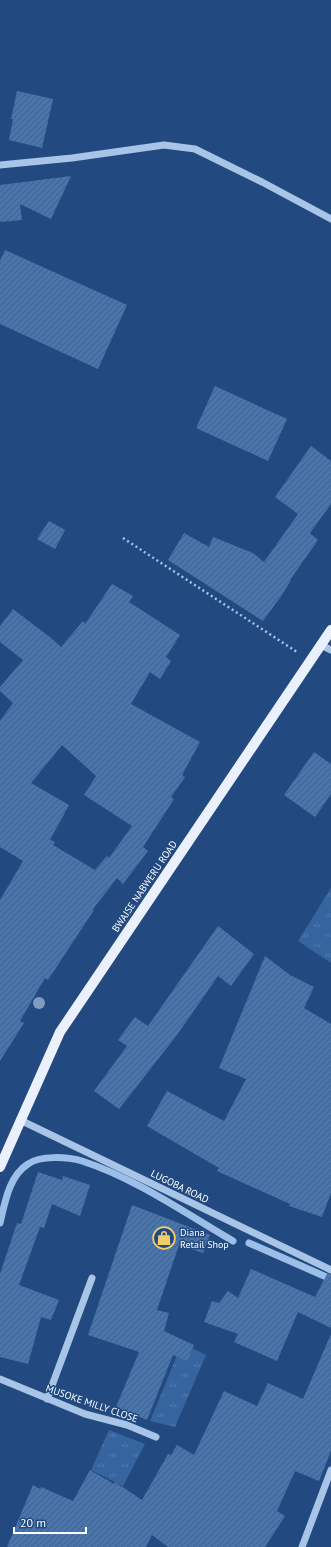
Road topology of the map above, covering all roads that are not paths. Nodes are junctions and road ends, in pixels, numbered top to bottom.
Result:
1 (0, 165) edge
2 (331, 219) edge
3 (331, 630) edge
4 (322, 645) junction
5 (331, 650) edge
6 (20, 1120) junction
7 (0, 1167) edge
8 (331, 1270) edge
9 (92, 1278) dead end
10 (0, 1380) edge
11 (47, 1399) junction
12 (156, 1437) dead end
13 (331, 1470) edge
14 (302, 1547) edge

1 - 2 street
3 - 4 main road, BWAISE NABWERU ROAD
4 - 5 street
4 - 6 main road, BWAISE NABWERU ROAD
6 - 7 main road, BWAISE NABWERU ROAD
6 - 8 street, LUGOBA ROAD
9 - 11 street
10 - 11 street, MUSOKE MILLY CLOSE
11 - 12 street, MUSOKE MILLY CLOSE
13 - 14 street

